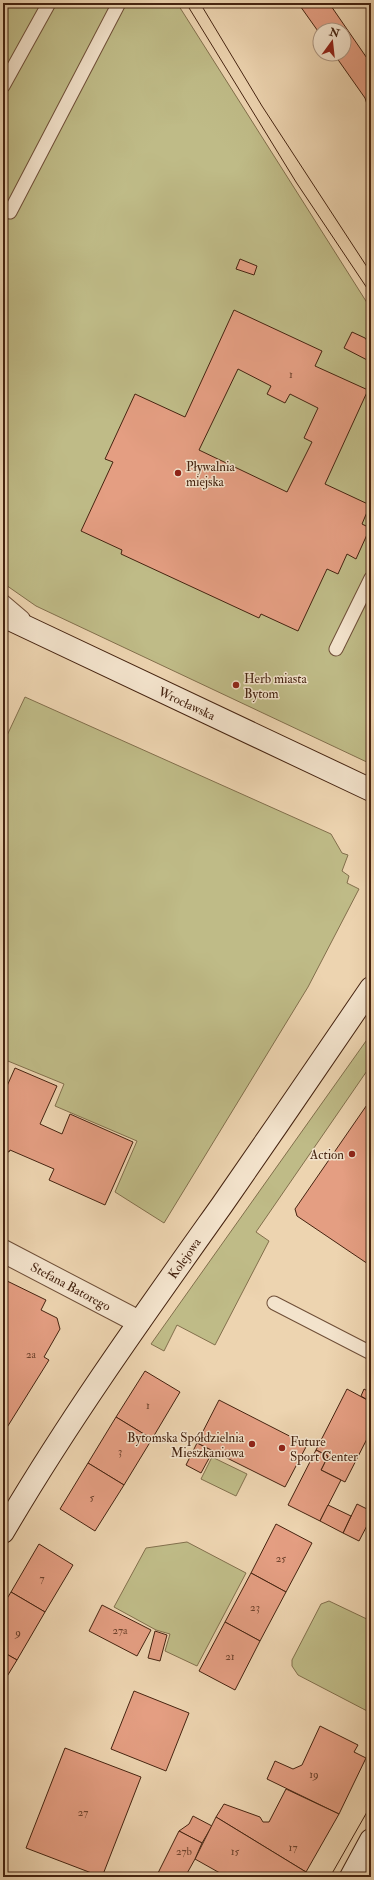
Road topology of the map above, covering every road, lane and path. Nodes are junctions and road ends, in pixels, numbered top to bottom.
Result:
1 (49, 3) edge
2 (118, 3) edge
3 (3, 86) edge
4 (10, 212) dead end
5 (371, 578) edge
6 (3, 601) edge
7 (3, 616) edge
8 (41, 634) junction
9 (336, 649) dead end
10 (308, 761) junction
11 (371, 790) edge
12 (371, 805) edge
13 (371, 988) edge
14 (3, 1250) edge
15 (274, 1303) dead end
16 (140, 1322) junction
17 (371, 1353) edge
18 (3, 1532) edge
19 (371, 1840) edge
20 (351, 1877) edge

1 - 3 lane
2 - 4 lane
5 - 9 lane
6 - 8 lane
7 - 8 main road, Wrocławska
8 - 10 main road, Wrocławska
10 - 11 main road, Wrocławska
10 - 12 main road
13 - 16 main road, Kolejowa
14 - 16 main road, Stefana Batorego
15 - 17 lane
16 - 18 main road, Kolejowa
19 - 20 main road

